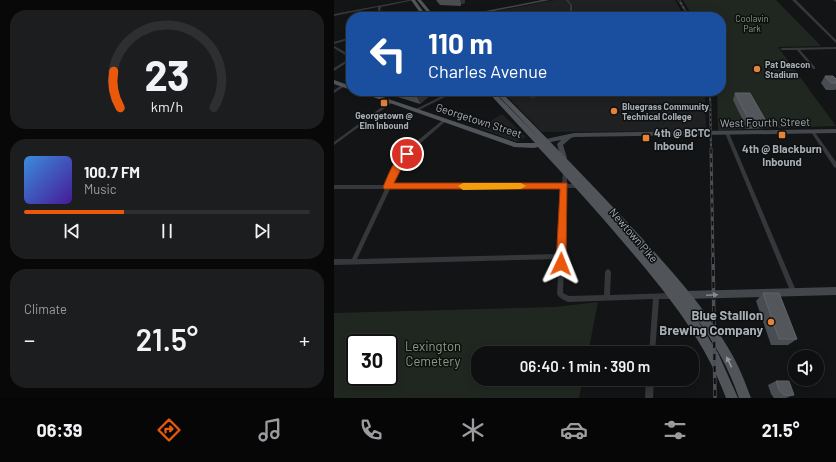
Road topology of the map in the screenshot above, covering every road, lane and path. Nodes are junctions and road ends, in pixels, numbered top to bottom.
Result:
1 (413, 0) edge
2 (419, 0) edge
3 (531, 0) edge
4 (548, 0) edge
5 (567, 0) edge
6 (794, 0) edge
7 (380, 6) junction
8 (349, 12) edge
9 (380, 12) edge
10 (421, 12) edge
11 (429, 12) edge
12 (467, 12) edge
13 (484, 12) edge
14 (570, 12) edge
15 (346, 13) edge
16 (334, 15) edge
17 (346, 39) edge
18 (836, 42) edge
19 (334, 43) edge
20 (334, 47) edge
21 (836, 48) edge
22 (782, 49) dead end
23 (798, 49) junction
24 (346, 54) edge
25 (346, 62) edge
26 (814, 68) dead end
27 (334, 70) edge
28 (334, 82) edge
29 (346, 86) edge
30 (346, 88) edge
31 (334, 92) edge
32 (373, 96) edge
33 (445, 96) edge
34 (495, 96) edge
35 (502, 96) edge
36 (391, 102) junction
37 (416, 110) junction
38 (444, 120) junction
39 (836, 131) edge
40 (813, 132) junction
41 (727, 133) junction
42 (574, 135) junction
43 (542, 140) junction
44 (334, 144) edge
45 (564, 158) junction
46 (836, 166) edge
47 (565, 169) junction
48 (564, 186) junction
49 (580, 186) junction
50 (334, 187) edge
51 (388, 187) junction
52 (562, 256) junction
53 (334, 262) edge
54 (353, 262) junction
55 (608, 272) dead end
56 (794, 292) junction
57 (836, 292) edge
58 (686, 295) junction
59 (673, 296) junction
60 (656, 297) junction
61 (607, 298) junction
62 (652, 346) edge
63 (650, 386) edge
64 (746, 397) edge
65 (649, 398) edge
66 (732, 398) edge

1 - 7 street
1 - 10 main road
2 - 11 main road
3 - 12 main road
4 - 13 main road
5 - 14 street
6 - 18 street
7 - 8 street
7 - 9 street
15 - 16 street
17 - 19 street
20 - 24 street
21 - 23 street
22 - 23 street
23 - 26 street
25 - 27 street
28 - 29 main road
30 - 31 street
32 - 36 main road, Georgetown Street
33 - 37 street
34 - 43 main road, Newtown Pike
35 - 43 main road, Newtown Pike
36 - 37 main road, Georgetown Street
36 - 44 street
37 - 38 main road, Georgetown Street
38 - 43 main road, Georgetown Street
38 - 51 street
39 - 40 main road, West Fourth Street
40 - 41 main road, West Fourth Street
40 - 46 street
41 - 42 main road, West Fourth Street
41 - 56 street
42 - 43 main road, West Fourth Street
42 - 45 main road
43 - 45 main road, Newtown Pike
43 - 47 main road, Newtown Pike
45 - 58 main road, Newtown Pike
47 - 48 street
47 - 49 main road, Newtown Pike
48 - 49 street
48 - 51 street
48 - 52 street
49 - 59 main road, Newtown Pike
50 - 51 street
51 - 54 street
52 - 54 street
52 - 61 street
53 - 54 street
55 - 61 street
56 - 57 main road
58 -> 56 main road
58 - 59 main road
64 -> 58 main road, Newtown Pike
59 - 60 street
59 - 66 main road, Newtown Pike
60 - 61 street
60 - 62 street
63 - 65 street

